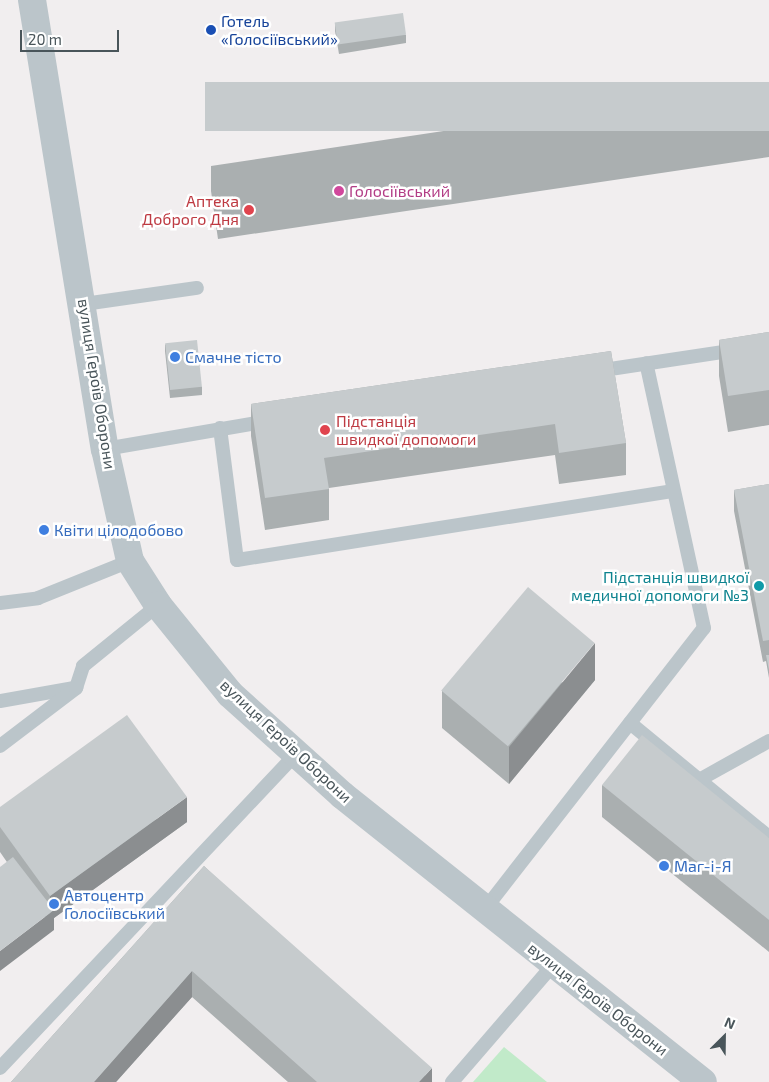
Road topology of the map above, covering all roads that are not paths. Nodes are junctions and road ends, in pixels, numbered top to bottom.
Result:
1 (32, 0) edge
2 (197, 288) dead end
3 (84, 304) junction
4 (769, 345) edge
5 (646, 363) junction
6 (578, 374) edge
7 (288, 418) edge
8 (220, 428) junction
9 (105, 449) junction
10 (674, 491) junction
11 (130, 561) junction
12 (0, 603) edge
13 (158, 605) junction
14 (76, 688) junction
15 (0, 701) edge
16 (630, 724) junction
17 (769, 741) edge
18 (0, 746) edge
19 (296, 754) junction
20 (699, 780) junction
21 (769, 837) edge
22 (485, 909) junction
23 (554, 964) junction
24 (0, 1068) edge
25 (452, 1082) edge
26 (703, 1082) edge

1 - 3 street, вулиця Героїв Оборони
2 - 3 lane
3 - 9 street, вулиця Героїв Оборони
4 - 5 lane
5 - 6 lane
5 - 10 lane
7 - 8 lane
8 - 9 lane
8 - 10 lane
9 - 11 street, вулиця Героїв Оборони
10 - 16 lane
11 - 12 lane
11 - 13 street, вулиця Героїв Оборони
13 - 14 lane
13 - 19 street, вулиця Героїв Оборони
14 - 15 lane
14 - 18 lane
16 - 20 lane
16 - 22 lane
17 - 20 lane
19 - 22 street, вулиця Героїв Оборони
19 - 24 lane
20 - 21 lane
22 - 23 street, вулиця Героїв Оборони
23 - 25 lane
23 - 26 street, вулиця Героїв Оборони

